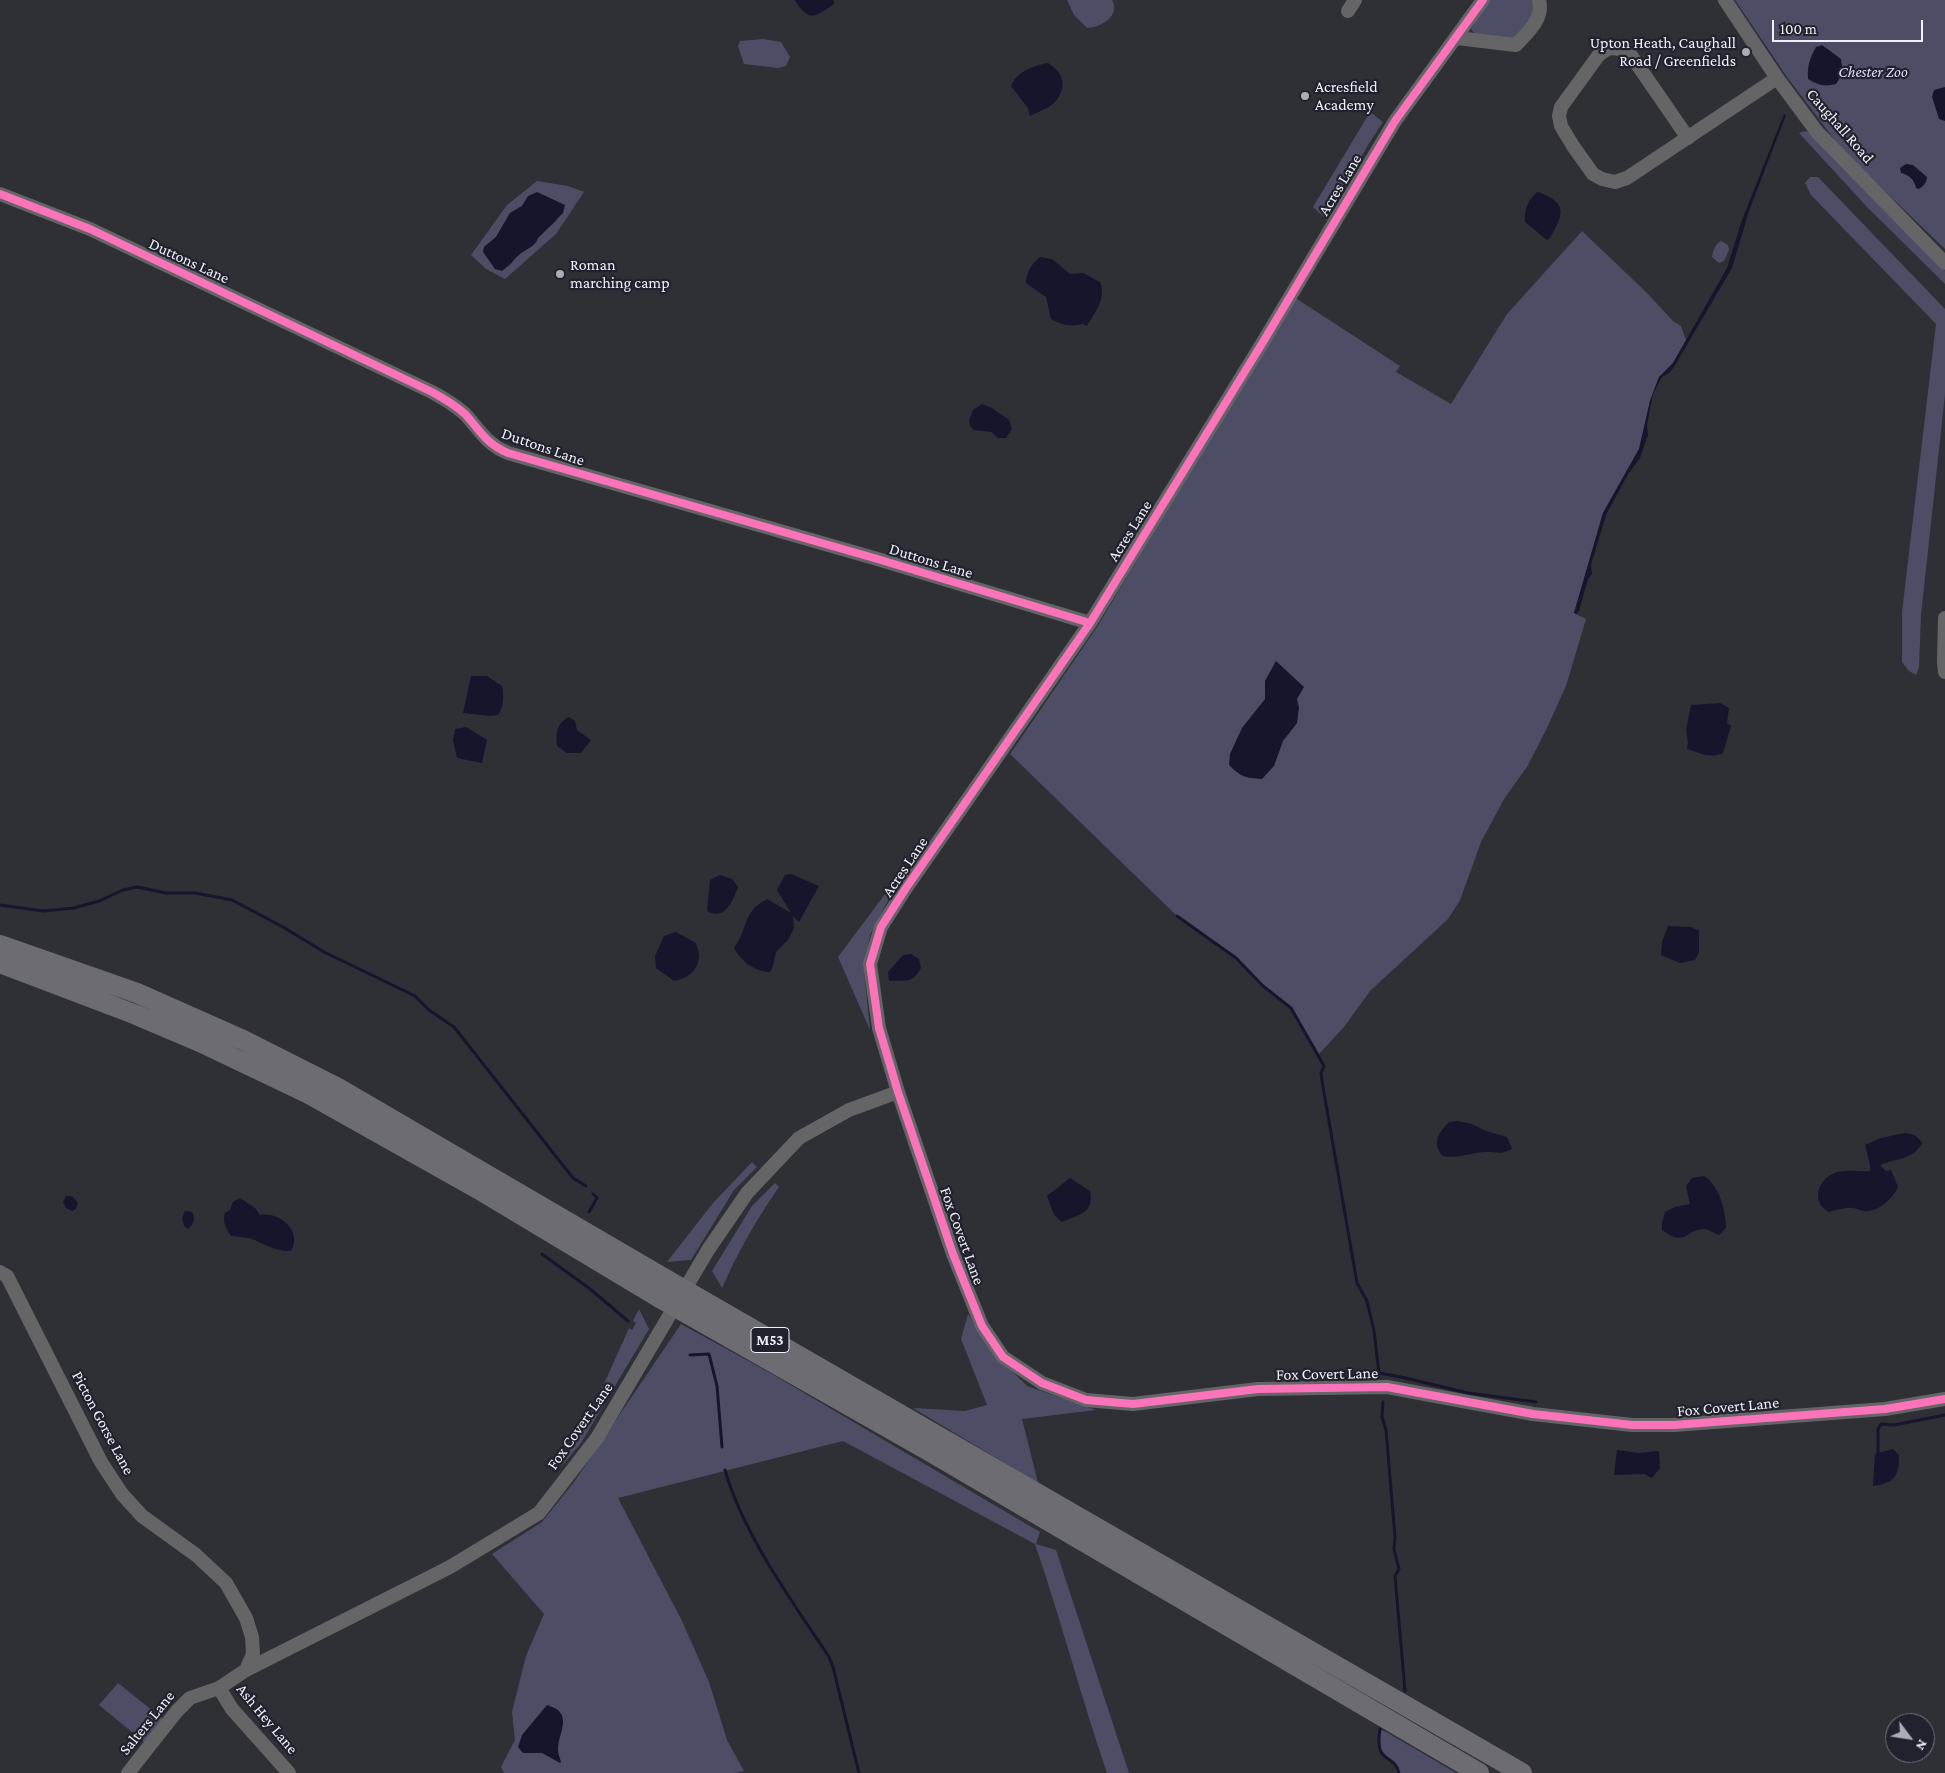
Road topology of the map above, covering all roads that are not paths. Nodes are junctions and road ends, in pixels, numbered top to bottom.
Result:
1 (1483, 0) edge
2 (1539, 0) edge
3 (1724, 0) edge
4 (1457, 38) junction
5 (1777, 78) junction
6 (1688, 138) junction
7 (0, 194) edge
8 (1945, 262) edge
9 (1945, 618) edge
10 (1090, 623) junction
11 (1945, 672) edge
12 (0, 945) edge
13 (0, 963) edge
14 (898, 1092) junction
15 (0, 1272) edge
16 (1945, 1399) edge
17 (246, 1670) junction
18 (219, 1688) junction
19 (128, 1773) edge
20 (289, 1773) edge
21 (1479, 1773) edge
22 (1522, 1773) edge

1 - 4 street, Acres Lane
2 - 4 street
3 - 5 street, Caughall Road
4 - 10 street, Acres Lane
5 - 6 street
5 - 8 street, Caughall Road
6 - 6 street
7 - 10 street, Duttons Lane
9 - 11 street
10 - 14 street, Acres Lane
12 - 22 highway, M53
13 - 21 highway, M53
14 - 16 street, Fox Covert Lane
14 - 17 street, Fox Covert Lane
15 - 17 street, Picton Gorse Lane
17 - 18 street, Salters Lane
18 - 19 street, Salters Lane
18 - 20 street, Ash Hey Lane

